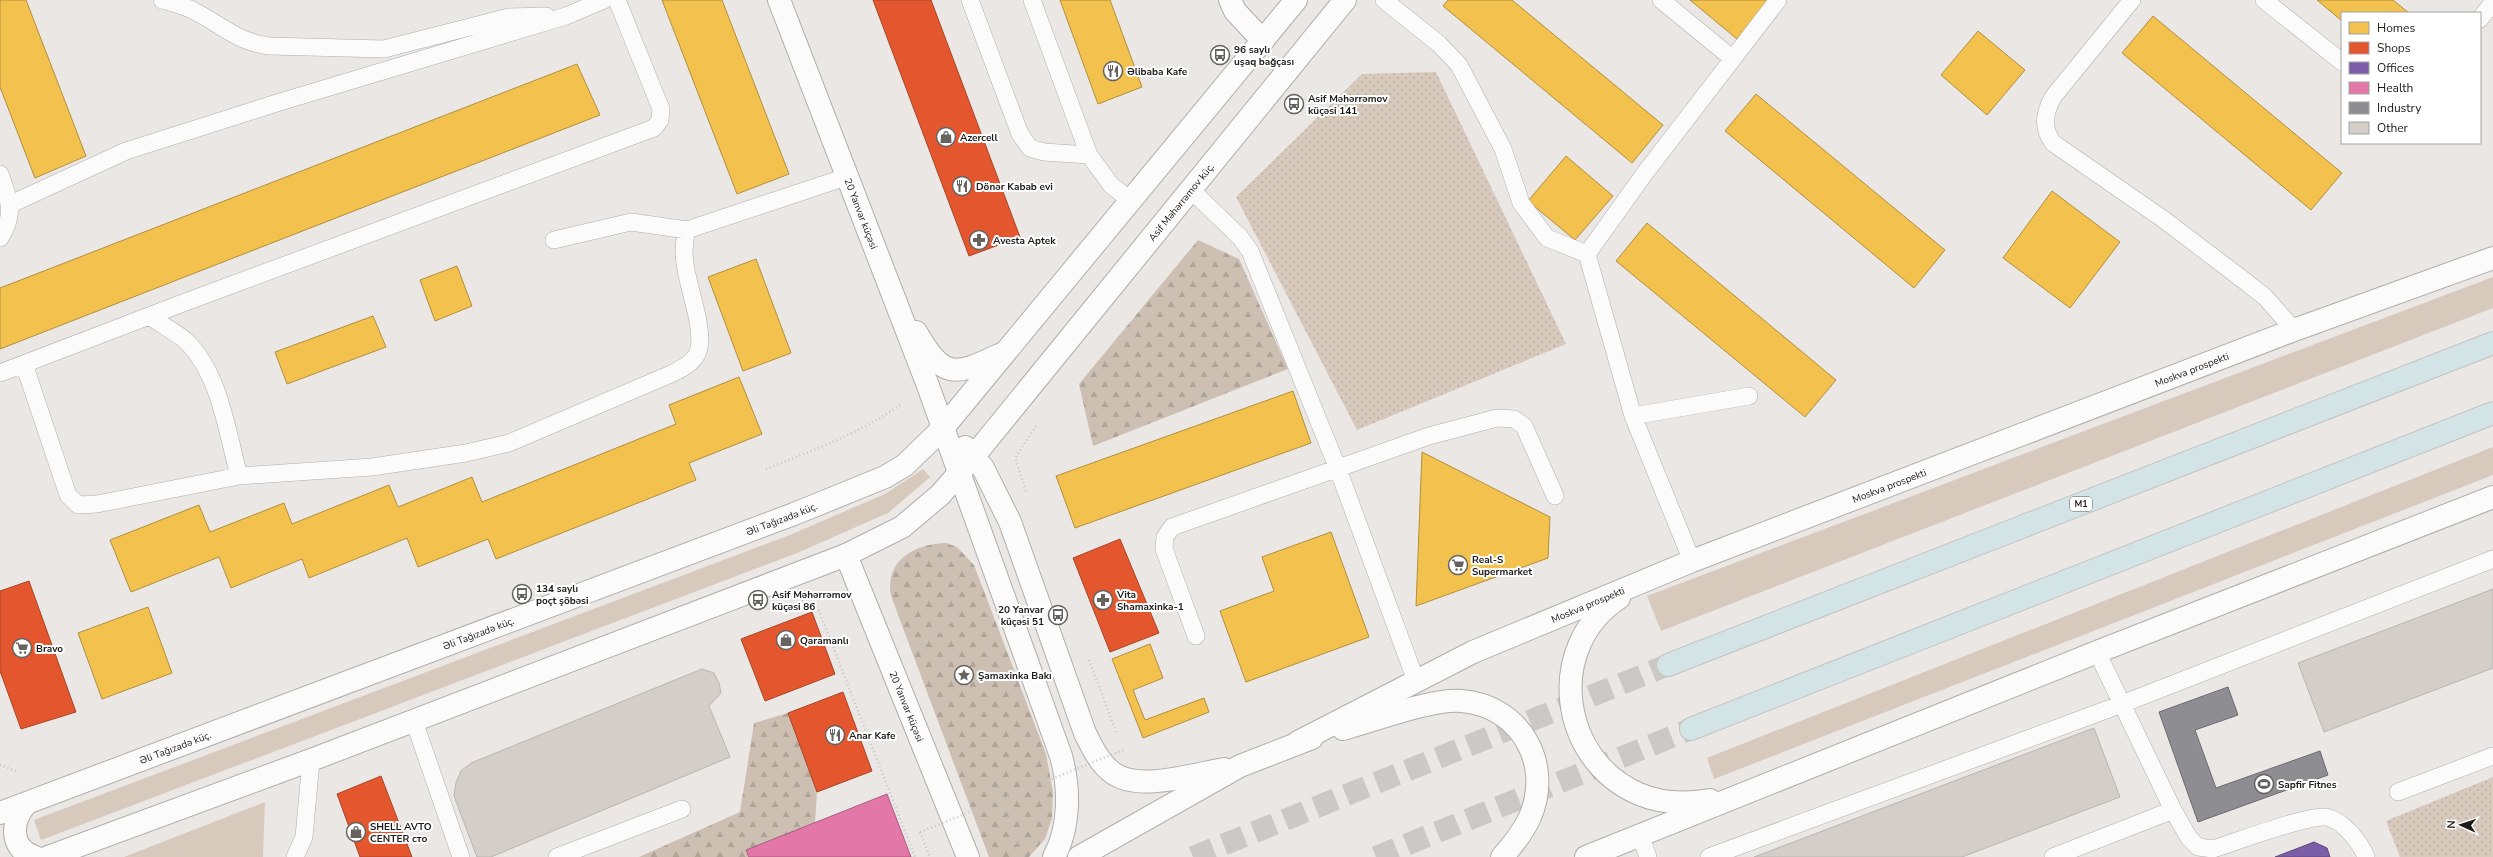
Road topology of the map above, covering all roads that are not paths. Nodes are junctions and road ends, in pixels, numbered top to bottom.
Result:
1 (162, 0) edge
2 (604, 0) edge
3 (617, 0) edge
4 (779, 0) edge
5 (970, 0) edge
6 (1032, 0) edge
7 (1230, 0) edge
8 (1296, 0) edge
9 (1345, 0) edge
10 (1384, 0) edge
11 (1661, 0) edge
12 (1778, 0) edge
13 (2132, 0) edge
14 (2264, 0) edge
15 (2493, 2) edge
16 (566, 16) junction
17 (2481, 18) edge
18 (1263, 41) junction
19 (1733, 59) junction
20 (2341, 61) edge
21 (1089, 155) junction
22 (0, 174) edge
23 (846, 177) junction
24 (1190, 190) junction
25 (1130, 200) junction
26 (11, 204) junction
27 (687, 230) junction
28 (0, 238) edge
29 (554, 240) dead end
30 (1587, 254) junction
31 (2493, 258) edge
32 (883, 271) junction
33 (149, 316) junction
34 (2294, 330) junction
35 (2493, 343) edge
36 (1004, 353) junction
37 (24, 364) junction
38 (0, 373) edge
39 (1749, 396) dead end
40 (2493, 413) edge
41 (1633, 416) junction
42 (943, 428) junction
43 (974, 456) junction
44 (1338, 468) junction
45 (959, 474) junction
46 (239, 476) junction
47 (1555, 496) dead end
48 (2493, 498) edge
49 (846, 555) junction
50 (2493, 559) edge
51 (1692, 561) junction
52 (1647, 580) junction
53 (1196, 636) dead end
54 (2097, 652) junction
55 (1668, 665) tunnel mouth
56 (1416, 681) junction
57 (2122, 704) junction
58 (414, 720) junction
59 (1691, 729) tunnel mouth
60 (1298, 742) junction
61 (2493, 756) edge
62 (311, 760) junction
63 (1240, 766) junction
64 (2398, 792) dead end
65 (1745, 794) junction
66 (26, 804) junction
67 (682, 809) dead end
68 (2173, 810) junction
69 (0, 814) edge
70 (1640, 835) junction
71 (35, 857) edge
72 (48, 857) edge
73 (295, 857) edge
74 (461, 857) edge
75 (557, 857) edge
76 (968, 857) edge
77 (1054, 857) edge
78 (1079, 857) edge
79 (1502, 857) edge
80 (1586, 857) edge
81 (1648, 857) edge
82 (1709, 857) edge
83 (2053, 857) edge
84 (2366, 857) edge

1 - 16 lane
2 - 16 lane
3 - 33 lane
4 - 23 main road, 20 Yanvar küçəsi
5 - 21 lane
6 - 21 lane
7 - 18 main road
8 - 18 main road
9 - 24 main road, Asif Məhərrəmov küç.
10 - 30 lane
11 - 19 lane
12 - 19 lane
13 - 34 lane
14 - 20 lane
15 - 17 lane
16 - 26 lane
18 - 25 main road
19 - 30 lane
21 - 25 lane
22 - 26 lane
23 - 27 lane
23 - 32 main road, 20 Yanvar küçəsi
24 - 43 main road, Asif Məhərrəmov küç.
24 - 44 lane
25 - 36 main road
26 - 28 lane
27 - 29 lane
27 - 46 lane
30 - 41 lane
31 - 34 main road, Moskva prospekti
32 - 36 main road
32 - 42 main road, 20 Yanvar küçəsi
33 - 37 lane
33 - 46 lane
34 - 51 main road, Moskva prospekti
35 - 55 highway, M1
36 - 42 main road, Əli Tağızadə küç.
37 - 38 lane
37 - 46 lane
39 - 41 lane
40 - 59 highway
41 - 51 lane
42 - 43 main road
42 - 45 main road, 20 Yanvar küçəsi
42 - 66 main road, Əli Tağızadə küç.
43 - 45 main road, Asif Məhərrəmov küç.
43 - 63 main road
44 - 47 lane
44 - 53 lane
44 - 56 lane
45 - 49 main road, Asif Məhərrəmov küç.
45 - 77 main road, 20 Yanvar küçəsi
48 - 54 main road
49 - 58 main road
49 - 76 main road, 20 Yanvar küçəsi
50 - 57 lane
51 - 52 main road, Moskva prospekti
52 - 56 main road, Moskva prospekti
52 - 65 main road
54 - 57 lane
54 - 65 main road
56 - 60 main road, Moskva prospekti
57 - 68 lane
57 - 82 lane
58 - 62 main road
58 - 74 lane
60 - 63 main road
60 - 79 main road
61 - 64 lane
62 - 72 main road
62 - 73 lane
63 - 78 main road
65 - 70 main road
66 - 69 main road, Əli Tağızadə küç.
66 - 71 main road
67 - 75 lane
68 - 83 lane
68 - 84 lane
70 - 80 main road
70 - 81 lane

